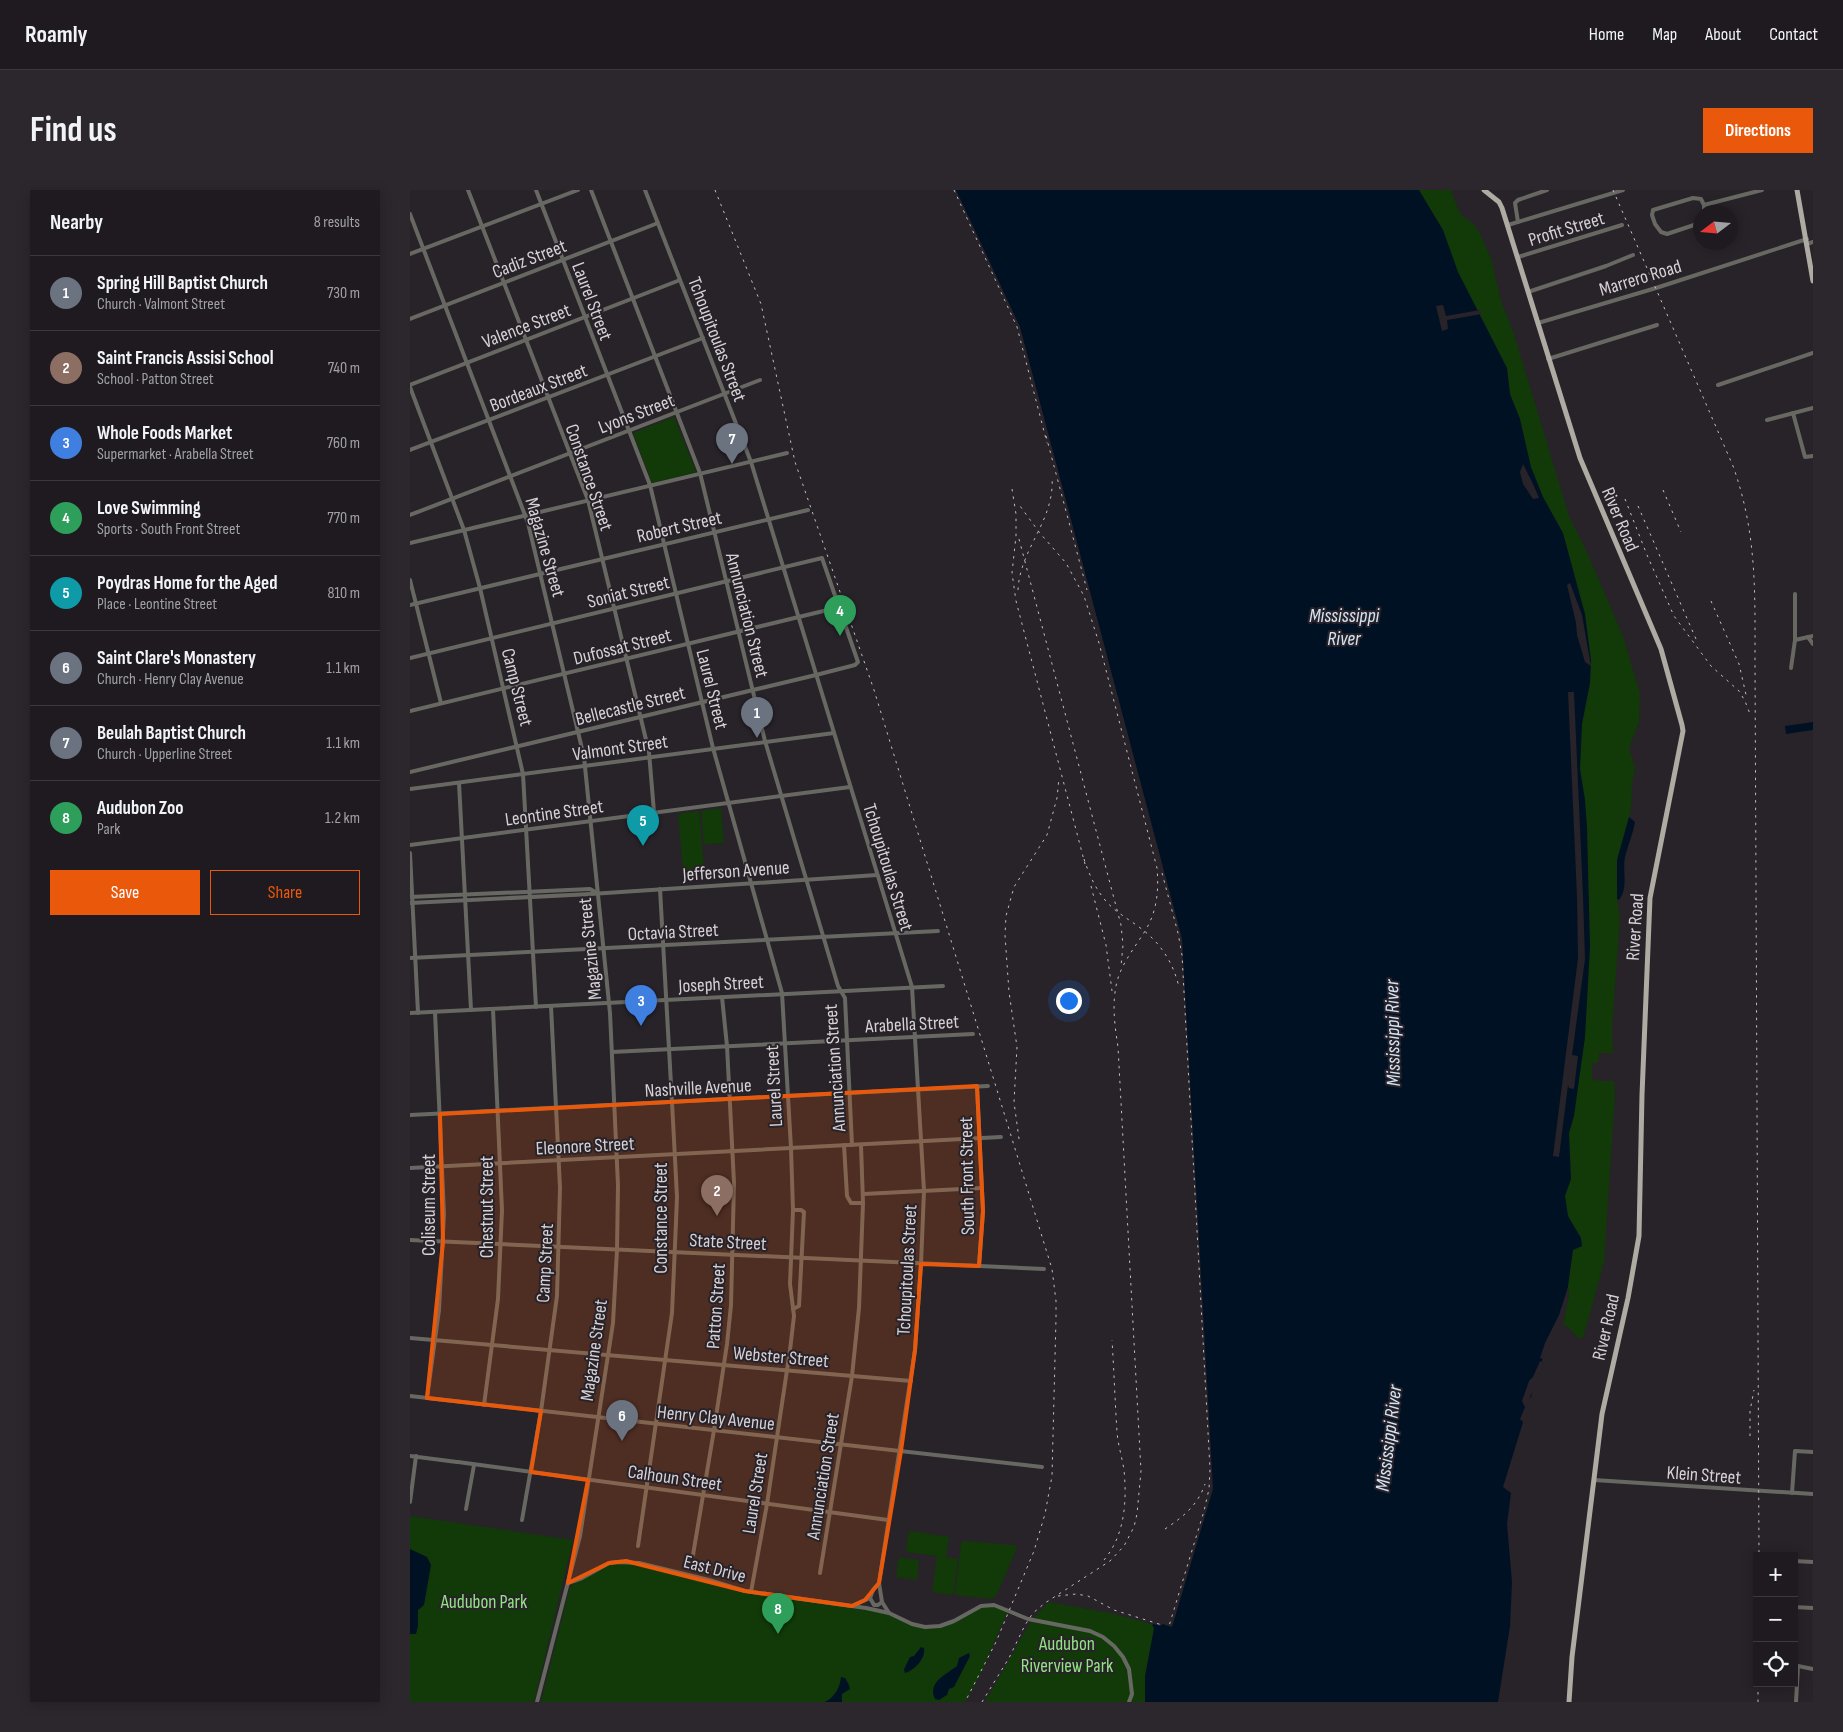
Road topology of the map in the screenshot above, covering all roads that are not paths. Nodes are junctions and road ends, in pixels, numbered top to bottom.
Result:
1 (468, 190) edge
2 (536, 190) edge
3 (578, 190) edge
4 (591, 190) edge
5 (645, 190) edge
6 (1484, 190) edge
7 (1547, 190) edge
8 (1623, 190) edge
9 (1762, 190) edge
10 (1797, 190) edge
11 (541, 204) junction
12 (1704, 205) joint
13 (410, 214) edge
14 (1518, 222) junction
15 (658, 223) junction
16 (1508, 225) junction
17 (1622, 225) dead end
18 (1693, 225) edge
19 (482, 227) junction
20 (610, 241) junction
21 (1809, 242) edge
22 (423, 249) junction
23 (410, 254) edge
24 (1632, 255) dead end
25 (1518, 257) junction
26 (562, 260) junction
27 (680, 280) junction
28 (1813, 281) edge
29 (504, 282) junction
30 (1528, 292) junction
31 (633, 299) junction
32 (445, 305) junction
33 (585, 318) junction
34 (410, 319) edge
35 (1538, 323) junction
36 (1656, 324) dead end
37 (703, 338) junction
38 (526, 340) junction
39 (1813, 354) edge
40 (655, 356) junction
41 (1548, 359) junction
42 (467, 362) junction
43 (607, 375) junction
44 (760, 380) dead end
45 (1718, 385) dead end
46 (410, 386) edge
47 (725, 394) junction
48 (548, 397) junction
49 (1813, 408) edge
50 (676, 412) junction
51 (1792, 413) junction
52 (489, 420) junction
53 (1767, 420) dead end
54 (629, 430) junction
55 (431, 442) junction
56 (410, 450) edge
57 (570, 453) junction
58 (787, 453) dead end
59 (1813, 456) edge
60 (751, 462) junction
61 (700, 473) junction
62 (510, 476) junction
63 (650, 485) junction
64 (453, 499) junction
65 (588, 500) junction
66 (808, 510) dead end
67 (410, 515) edge
68 (525, 516) junction
69 (768, 519) junction
70 (464, 530) junction
71 (714, 532) junction
72 (410, 543) edge
73 (664, 544) junction
74 (602, 559) junction
75 (783, 568) junction
76 (540, 574) junction
77 (410, 580) edge
78 (726, 582) junction
79 (480, 588) junction
80 (676, 593) junction
81 (1795, 594) dead end
82 (416, 604) junction
83 (410, 605) edge
84 (840, 607) junction
85 (614, 608) junction
86 (798, 617) junction
87 (552, 623) junction
88 (738, 631) junction
89 (1810, 637) edge
90 (492, 638) junction
91 (1795, 640) junction
92 (688, 644) junction
93 (1813, 644) edge
94 (428, 653) junction
95 (410, 658) edge
96 (627, 659) junction
97 (1792, 668) dead end
98 (565, 674) junction
99 (816, 675) junction
100 (504, 688) junction
101 (752, 690) junction
102 (702, 702) junction
103 (441, 703) junction
104 (410, 711) edge
105 (640, 716) junction
106 (579, 731) junction
107 (834, 733) junction
108 (765, 741) junction
109 (518, 746) junction
110 (713, 748) junction
111 (649, 757) junction
112 (585, 765) junction
113 (410, 772) edge
114 (523, 774) junction
115 (459, 782) junction
116 (850, 787) junction
117 (410, 789) edge
118 (780, 796) junction
119 (728, 803) junction
120 (654, 812) junction
121 (590, 821) junction
122 (526, 830) junction
123 (461, 838) junction
124 (410, 845) edge
125 (410, 852) edge
126 (877, 875) junction
127 (806, 880) junction
128 (750, 882) junction
129 (660, 889) junction
130 (529, 891) junction
131 (597, 893) junction
132 (464, 895) junction
133 (411, 897) edge
134 (529, 897) junction
135 (464, 901) junction
136 (411, 903) edge
137 (938, 931) dead end
138 (895, 933) junction
139 (824, 937) junction
140 (767, 940) junction
141 (664, 945) junction
142 (602, 948) junction
143 (532, 952) junction
144 (468, 956) junction
145 (410, 958) edge
146 (416, 958) junction
147 (943, 986) dead end
148 (912, 987) junction
149 (840, 991) junction
150 (782, 993) junction
151 (722, 997) junction
152 (667, 1000) junction
153 (608, 1002) junction
154 (536, 1006) junction
155 (551, 1006) junction
156 (493, 1009) junction
157 (471, 1010) junction
158 (435, 1012) junction
159 (410, 1013) edge
160 (418, 1013) junction
161 (973, 1034) dead end
162 (915, 1036) junction
163 (848, 1040) junction
164 (785, 1044) junction
165 (727, 1046) junction
166 (669, 1050) junction
167 (612, 1052) junction
168 (978, 1086) junction
169 (988, 1086) dead end
170 (918, 1090) junction
171 (850, 1093) junction
172 (788, 1096) junction
173 (730, 1099) junction
174 (672, 1102) junction
175 (614, 1104) junction
176 (556, 1108) junction
177 (498, 1111) junction
178 (440, 1114) junction
179 (410, 1115) edge
180 (1001, 1137) dead end
181 (980, 1138) junction
182 (921, 1141) junction
183 (861, 1144) junction
184 (852, 1145) junction
185 (844, 1146) junction
186 (791, 1148) junction
187 (733, 1151) junction
188 (675, 1154) junction
189 (617, 1157) junction
190 (559, 1160) junction
191 (501, 1164) junction
192 (443, 1166) junction
193 (410, 1168) edge
194 (982, 1188) junction
195 (924, 1191) junction
196 (863, 1194) junction
197 (863, 1204) junction
198 (793, 1210) junction
199 (410, 1240) edge
200 (443, 1242) junction
201 (501, 1245) junction
202 (559, 1248) junction
203 (617, 1250) junction
204 (674, 1252) junction
205 (732, 1256) junction
206 (791, 1258) junction
207 (803, 1259) junction
208 (861, 1261) junction
209 (921, 1264) junction
210 (979, 1266) junction
211 (1044, 1270) dead end
212 (793, 1309) junction
213 (410, 1338) edge
214 (435, 1340) junction
215 (493, 1345) junction
216 (550, 1349) junction
217 (608, 1354) junction
218 (666, 1360) junction
219 (724, 1365) junction
220 (787, 1371) junction
221 (852, 1376) junction
222 (911, 1381) junction
223 (410, 1396) edge
224 (427, 1398) junction
225 (484, 1406) junction
226 (541, 1411) junction
227 (598, 1417) junction
228 (655, 1424) junction
229 (714, 1430) junction
230 (777, 1437) junction
231 (840, 1444) junction
232 (900, 1451) junction
233 (1813, 1452) edge
234 (410, 1456) edge
235 (416, 1456) junction
236 (474, 1465) junction
237 (1042, 1467) dead end
238 (531, 1472) junction
239 (588, 1480) junction
240 (1594, 1480) junction
241 (646, 1487) junction
242 (1792, 1493) junction
243 (1813, 1494) edge
244 (703, 1495) junction
245 (410, 1502) edge
246 (767, 1504) junction
247 (466, 1510) dead end
248 (830, 1512) junction
249 (522, 1520) dead end
250 (888, 1520) junction
251 (638, 1546) dead end
252 (693, 1555) dead end
253 (1798, 1561) edge
254 (1813, 1562) edge
255 (820, 1573) dead end
256 (568, 1583) junction
257 (879, 1583) junction
258 (751, 1592) junction
259 (870, 1598) junction
260 (882, 1602) junction
261 (852, 1606) junction
262 (1798, 1607) edge
263 (1813, 1608) edge
264 (889, 1614) junction
265 (1813, 1670) edge
266 (537, 1702) edge
267 (1129, 1702) edge
268 (1569, 1702) edge
269 (1796, 1702) edge

1 - 19 street, Constance Street
2 - 11 street, Laurel Street
3 - 11 street
4 - 20 street, Annunciation Street
5 - 15 street, Tchoupitoulas Street
6 - 16 main road, River Road
7 - 14 street
8 - 14 street
9 - 12 street
10 - 21 main road
11 - 19 street
11 - 26 street, Laurel Street
12 - 18 street
13 - 22 street, Magazine Street
14 - 16 street
15 - 20 street, Cadiz Street
15 - 27 street, Tchoupitoulas Street
16 - 25 main road, River Road
17 - 25 street, Profit Street
19 - 22 street
19 - 29 street, Constance Street
20 - 26 street, Cadiz Street
20 - 31 street, Annunciation Street
21 - 28 main road
21 - 35 street, Marrero Road
22 - 23 street
22 - 32 street, Magazine Street
24 - 30 street
25 - 30 main road, River Road
26 - 29 street, Cadiz Street
26 - 33 street, Laurel Street
27 - 31 street, Valence Street
27 - 37 street, Tchoupitoulas Street
29 - 32 street, Cadiz Street
29 - 38 street, Constance Street
30 - 35 main road, River Road
31 - 33 street, Valence Street
31 - 40 street, Annunciation Street
32 - 34 street, Cadiz Street
32 - 42 street, Magazine Street
33 - 38 street, Valence Street
33 - 43 street, Laurel Street
35 - 41 main road, River Road
36 - 41 street
37 - 40 street, Bordeaux Street
37 - 47 street, Tchoupitoulas Street
38 - 42 street, Valence Street
38 - 48 street, Constance Street
39 - 45 street
40 - 43 street, Bordeaux Street
40 - 50 street, Annunciation Street
41 - 240 main road, River Road
42 - 46 street, Valence Street
42 - 52 street, Magazine Street
43 - 48 street, Bordeaux Street
43 - 54 street, Laurel Street
44 - 47 street, Lyons Street
46 - 55 street, Camp Street
47 - 50 street, Lyons Street
47 - 60 street, Tchoupitoulas Street
48 - 52 street, Bordeaux Street
48 - 57 street, Constance Street
49 - 51 street
50 - 54 street, Lyons Street
50 - 61 street, Annunciation Street
51 - 53 street
51 - 59 street
52 - 55 street, Bordeaux Street
52 - 62 street, Magazine Street
54 - 57 street, Lyons Street
54 - 63 street, Laurel Street
55 - 56 street, Bordeaux Street
55 - 64 street, Camp Street
57 - 62 street, Lyons Street
57 - 65 street, Constance Street
58 - 60 street
60 - 61 street
60 - 69 street, Tchoupitoulas Street
61 - 63 street
61 - 71 street, Annunciation Street
62 - 64 street, Lyons Street
62 - 68 street, Magazine Street
63 - 65 street
63 - 73 street, Laurel Street
64 - 67 street, Lyons Street
64 - 70 street, Camp Street
65 - 68 street
65 - 74 street, Constance Street
66 - 69 street, Robert Street
68 - 70 street
68 - 76 street, Magazine Street
69 - 71 street, Robert Street
69 - 75 street, Tchoupitoulas Street
70 - 72 street
70 - 79 street, Camp Street
71 - 73 street, Robert Street
71 - 78 street, Annunciation Street
73 - 74 street, Robert Street
73 - 80 street, Laurel Street
74 - 76 street, Robert Street
74 - 85 street, Constance Street
75 - 78 street, Soniat Street
75 - 84 street, Soniat Street
75 - 86 street, Tchoupitoulas Street
76 - 79 street, Robert Street
76 - 87 street, Magazine Street
77 - 82 street
78 - 80 street, Soniat Street
78 - 88 street, Annunciation Street
79 - 82 street, Robert Street
79 - 90 street, Camp Street
80 - 85 street, Soniat Street
80 - 92 street, Laurel Street
81 - 91 street
82 - 83 street, Robert Street
82 - 94 street
84 - 86 street, Dufossat Street
84 - 99 street, Bellecastle Street
85 - 87 street, Soniat Street
85 - 96 street, Constance Street
86 - 88 street, Dufossat Street
86 - 99 street, Tchoupitoulas Street
87 - 90 street, Soniat Street
87 - 98 street, Magazine Street
88 - 92 street, Dufossat Street
88 - 101 street, Annunciation Street
89 - 91 street
89 - 93 street
90 - 94 street, Soniat Street
90 - 100 street, Camp Street
91 - 97 street
92 - 96 street, Dufossat Street
92 - 102 street, Laurel Street
94 - 95 street, Soniat Street
94 - 103 street
96 - 98 street, Dufossat Street
96 - 105 street, Constance Street
98 - 100 street, Dufossat Street
98 - 106 street, Magazine Street
99 - 101 street, Bellecastle Street
99 - 107 street, Tchoupitoulas Street
100 - 103 street, Dufossat Street
100 - 109 street, Camp Street
101 - 102 street, Bellecastle Street
101 - 108 street, Annunciation Street
102 - 105 street, Bellecastle Street
102 - 110 street, Laurel Street
103 - 104 street, Dufossat Street
105 - 106 street, Bellecastle Street
105 - 111 street, Constance Street
106 - 109 street, Bellecastle Street
106 - 112 street, Magazine Street
107 - 108 street, Valmont Street
107 - 116 street, Tchoupitoulas Street
108 - 110 street, Valmont Street
108 - 118 street, Annunciation Street
109 - 113 street, Bellecastle Street
109 - 114 street, Camp Street
110 - 111 street, Valmont Street
110 - 119 street, Laurel Street
111 - 112 street, Valmont Street
111 - 120 street, Constance Street
112 - 114 street, Valmont Street
112 - 121 street, Magazine Street
114 - 115 street, Valmont Street
114 - 122 street, Camp Street
115 - 117 street, Valmont Street
115 - 123 street
116 - 118 street, Leontine Street
116 - 126 street, Tchoupitoulas Street
118 - 119 street, Leontine Street
118 - 127 street, Annunciation Street
119 - 120 street, Leontine Street
119 - 128 street, Laurel Street
120 - 121 street, Leontine Street
121 - 122 street, Leontine Street
121 - 131 street, Magazine Street
122 - 123 street, Leontine Street
122 - 130 street, Camp Street
123 - 124 street, Leontine Street
123 - 132 street
125 - 133 street
126 - 127 street, Jefferson Avenue
126 - 138 street, Tchoupitoulas Street
127 - 128 street, Jefferson Avenue
127 - 139 street, Annunciation Street
128 - 129 street, Jefferson Avenue
128 - 140 street, Laurel Street
129 - 131 street, Jefferson Avenue
129 - 141 street, Constance Street
130 - 131 street, Jefferson Avenue
130 - 132 street, Jefferson Avenue
130 - 134 street, Camp Street
131 - 134 street, Jefferson Avenue
131 - 142 street, Magazine Street
132 - 133 street, Jefferson Avenue
132 - 135 street
133 - 136 street
134 - 135 street, Jefferson Avenue
134 - 143 street, Camp Street
135 - 136 street, Jefferson Avenue
135 - 144 street
136 - 146 street
137 - 138 street, Octavia Street
138 - 139 street, Octavia Street
138 - 148 street, Tchoupitoulas Street
139 - 140 street, Octavia Street
139 - 149 street, Annunciation Street
140 - 141 street, Octavia Street
140 - 150 street, Laurel Street
141 - 142 street, Octavia Street
141 - 152 street, Constance Street
142 - 143 street, Octavia Street
142 - 153 street, Magazine Street
143 - 144 street, Octavia Street
143 - 154 street, Camp Street
144 - 146 street, Octavia Street
144 - 157 street
145 - 146 street, Octavia Street
146 - 160 street
147 - 148 street, Joseph Street
148 - 149 street, Joseph Street
148 - 162 street, Tchoupitoulas Street
149 - 150 street, Joseph Street
149 - 163 street, Annunciation Street
150 - 151 street, Joseph Street
150 - 164 street, Laurel Street
151 - 152 street, Joseph Street
151 - 165 street, Patton Street
152 - 153 street, Joseph Street
152 - 166 street, Constance Street
153 - 155 street, Joseph Street
153 - 167 street, Magazine Street
154 - 155 street, Joseph Street
154 - 156 street, Joseph Street
155 - 176 street, Camp Street
156 - 157 street, Joseph Street
156 - 177 street, Chestnut Street
157 - 158 street, Joseph Street
158 - 160 street, Joseph Street
158 - 178 street, Coliseum Street
159 - 160 street, Joseph Street
161 - 162 street, Arabella Street
162 - 163 street, Arabella Street
162 - 170 street, Tchoupitoulas Street
163 - 164 street, Arabella Street
163 - 171 street, Annunciation Street
164 - 165 street, Arabella Street
164 - 172 street, Laurel Street
165 - 166 street, Arabella Street
165 - 173 street, Patton Street
166 - 167 street, Arabella Street
166 - 174 street, Constance Street
167 - 175 street, Magazine Street
168 - 169 street, Nashville Avenue
168 - 170 street, Nashville Avenue
168 - 181 street, South Front Street
170 - 171 street, Nashville Avenue
170 - 182 street, Tchoupitoulas Street
171 - 172 street, Nashville Avenue
171 - 184 street, Annunciation Street
172 - 173 street, Nashville Avenue
172 - 186 street, Laurel Street
173 - 174 street, Nashville Avenue
173 - 187 street, Patton Street
174 - 175 street, Nashville Avenue
174 - 188 street, Constance Street
175 - 176 street, Nashville Avenue
175 - 189 street, Magazine Street
176 - 177 street, Nashville Avenue
176 - 190 street, Camp Street
177 - 178 street, Nashville Avenue
177 - 191 street, Chestnut Street
178 - 179 street, Nashville Avenue
178 - 192 street, Coliseum Street
180 - 181 street, Eleonore Street
181 - 182 street, Eleonore Street
181 - 194 street, South Front Street
182 - 183 street, Eleonore Street
182 - 195 street, Tchoupitoulas Street
183 - 184 street, Eleonore Street
183 - 196 street, Annunciation Street
184 - 185 street, Eleonore Street
185 - 186 street, Eleonore Street
185 - 197 street, Annunciation Street
186 - 187 street, Eleonore Street
186 - 198 street, Laurel Street
187 - 188 street, Eleonore Street
187 - 205 street, Patton Street
188 - 189 street, Eleonore Street
188 - 204 street, Constance Street
189 - 190 street, Eleonore Street
189 - 203 street, Magazine Street
190 - 191 street, Eleonore Street
190 - 202 street, Camp Street
191 - 192 street, Eleonore Street
191 - 201 street, Chestnut Street
192 - 193 street, Eleonore Street
192 - 200 street, Coliseum Street
194 - 195 street
194 - 210 street, South Front Street
195 - 196 street
195 - 209 street, Tchoupitoulas Street
196 - 197 street, Annunciation Street
197 - 208 street, Annunciation Street
198 - 206 street, Laurel Street
198 - 207 street, Laurel Street
199 - 200 street, State Street
200 - 201 street, State Street
200 - 214 street, Coliseum Street
201 - 202 street, State Street
201 - 215 street, Chestnut Street
202 - 203 street, State Street
202 - 216 street, Camp Street
203 - 204 street, State Street
203 - 217 street, Magazine Street
204 - 205 street, State Street
204 - 218 street, Constance Street
205 - 206 street, State Street
205 - 219 street, Patton Street
206 - 207 street, State Street
206 - 212 street, Laurel Street
207 - 208 street, State Street
207 - 212 street, Laurel Street
208 - 209 street, State Street
208 - 221 street, Annunciation Street
209 - 210 street, State Street
209 - 222 street, Tchoupitoulas Street
210 - 211 street, State Street
212 - 220 street, Laurel Street
213 - 214 street, Webster Street
214 - 215 street, Webster Street
214 - 224 street, Coliseum Street
215 - 216 street, Webster Street
215 - 225 street, Chestnut Street
216 - 217 street, Webster Street
216 - 226 street, Camp Street
217 - 218 street, Webster Street
217 - 227 street, Magazine Street
218 - 219 street, Webster Street
218 - 228 street, Constance Street
219 - 220 street, Webster Street
219 - 229 street, Patton Street
220 - 221 street, Webster Street
220 - 230 street, Laurel Street
221 - 222 street, Webster Street
221 - 231 street, Annunciation Street
222 - 232 street, Tchoupitoulas Street
223 - 224 street, Henry Clay Avenue
224 - 225 street, Henry Clay Avenue
225 - 226 street, Henry Clay Avenue
226 - 227 street, Henry Clay Avenue
226 - 238 street, Camp Street
227 - 228 street, Henry Clay Avenue
227 - 239 street, Magazine Street
228 - 229 street, Henry Clay Avenue
228 - 241 street, Constance Street
229 - 230 street, Henry Clay Avenue
229 - 244 street, Patton Street
230 - 231 street, Henry Clay Avenue
230 - 246 street, Laurel Street
231 - 232 street, Henry Clay Avenue
231 - 248 street, Annunciation Street
232 - 237 street, Henry Clay Avenue
232 - 250 street, Tchoupitoulas Street
233 - 242 street
234 - 235 street, Calhoun Street
235 - 236 street, Calhoun Street
235 - 245 street
236 - 238 street, Calhoun Street
236 - 247 street
238 - 239 street, Calhoun Street
238 - 249 street, Camp Street
239 - 241 street, Calhoun Street
239 - 256 street, Magazine Street
240 - 242 street, Klein Street
240 - 268 main road, River Road
241 - 244 street, Calhoun Street
241 - 251 street, Constance Street
242 - 243 street, Klein Street
244 - 246 street, Calhoun Street
244 - 252 street, Patton Street
246 - 248 street, Calhoun Street
246 - 258 street, Laurel Street
248 - 250 street, Calhoun Street
248 - 255 street, Annunciation Street
250 - 257 street, Tchoupitoulas Street
253 - 254 street
256 - 258 street, East Drive
256 - 266 street, Magazine Street
257 - 259 street, Tchoupitoulas Street
257 - 260 street, Tchoupitoulas Street
258 - 261 street, East Drive
259 - 260 street
259 - 261 street
260 - 264 street, Tchoupitoulas Street
261 - 264 street, East Drive
262 - 263 street
264 - 267 street, East Drive
265 - 269 street

